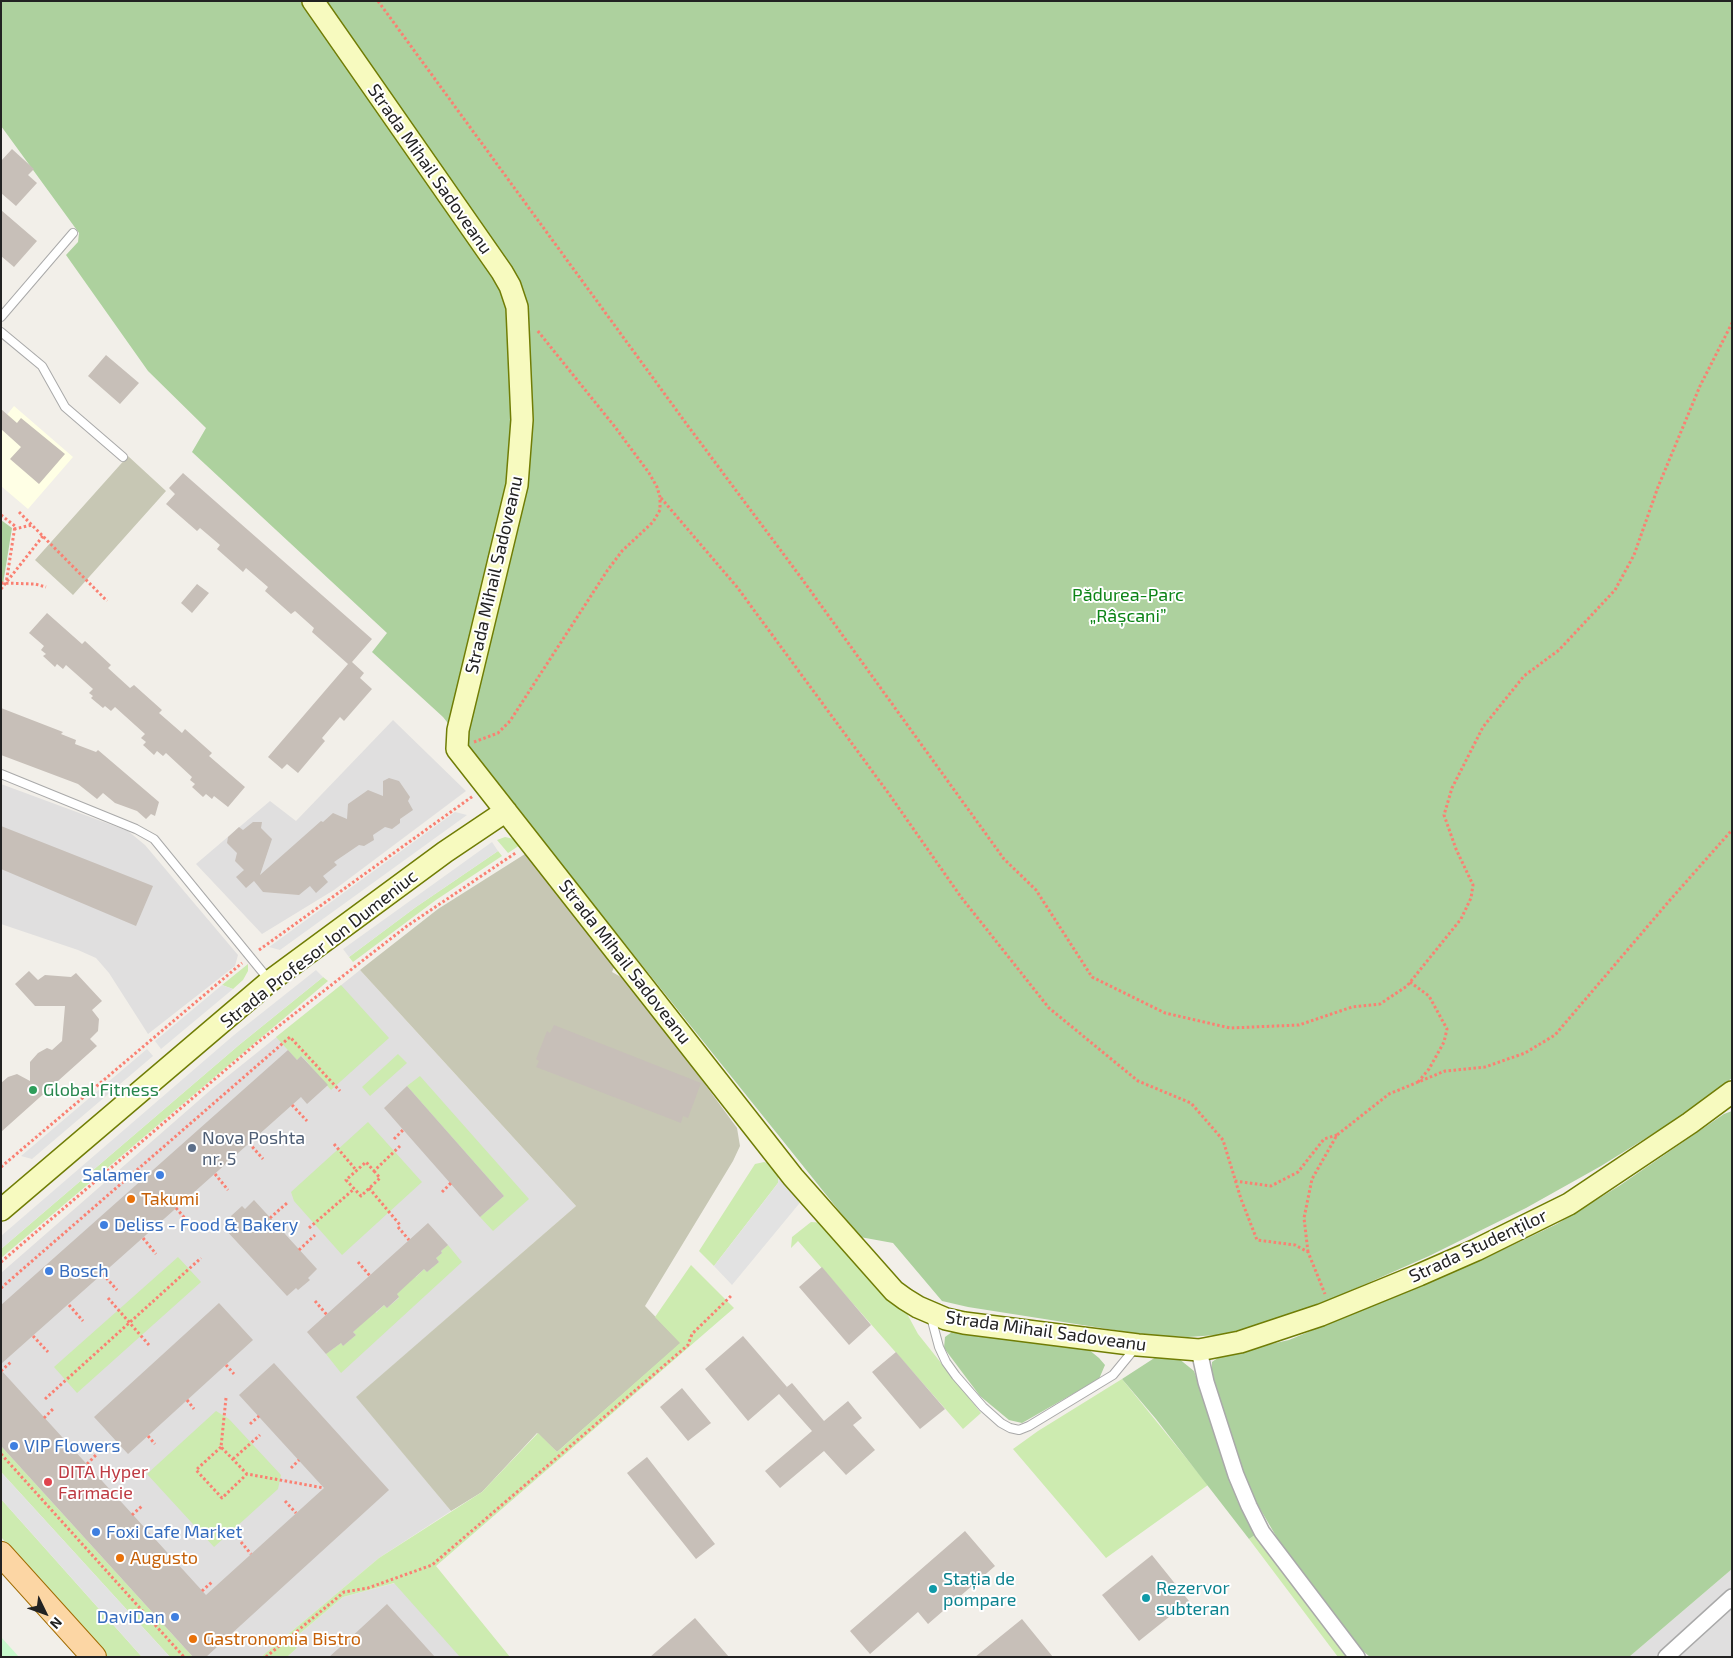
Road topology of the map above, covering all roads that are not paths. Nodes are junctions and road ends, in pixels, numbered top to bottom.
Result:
1 (313, 1) edge
2 (73, 233) dead end
3 (1, 317) edge
4 (1, 332) edge
5 (123, 457) dead end
6 (1, 774) edge
7 (506, 811) junction
8 (270, 981) junction
9 (1732, 1092) edge
10 (1, 1210) edge
11 (930, 1312) junction
12 (1138, 1346) junction
13 (1199, 1350) junction
14 (1, 1554) edge
15 (1732, 1597) edge
16 (94, 1657) edge
17 (1357, 1657) edge
18 (1666, 1657) edge

1 - 7 main road, Strada Mihail Sadoveanu
2 - 3 lane
4 - 5 lane
6 - 8 lane
7 - 8 main road, Strada Profesor Ion Dumeniuc
7 - 11 main road, Strada Mihail Sadoveanu
8 - 10 main road, Strada Profesor Ion Dumeniuc
9 - 13 main road, Strada Studenților
11 - 12 main road, Strada Mihail Sadoveanu
11 - 12 lane
12 - 13 main road, Strada Mihail Sadoveanu
13 - 17 street
14 - 16 main road
15 - 18 street

